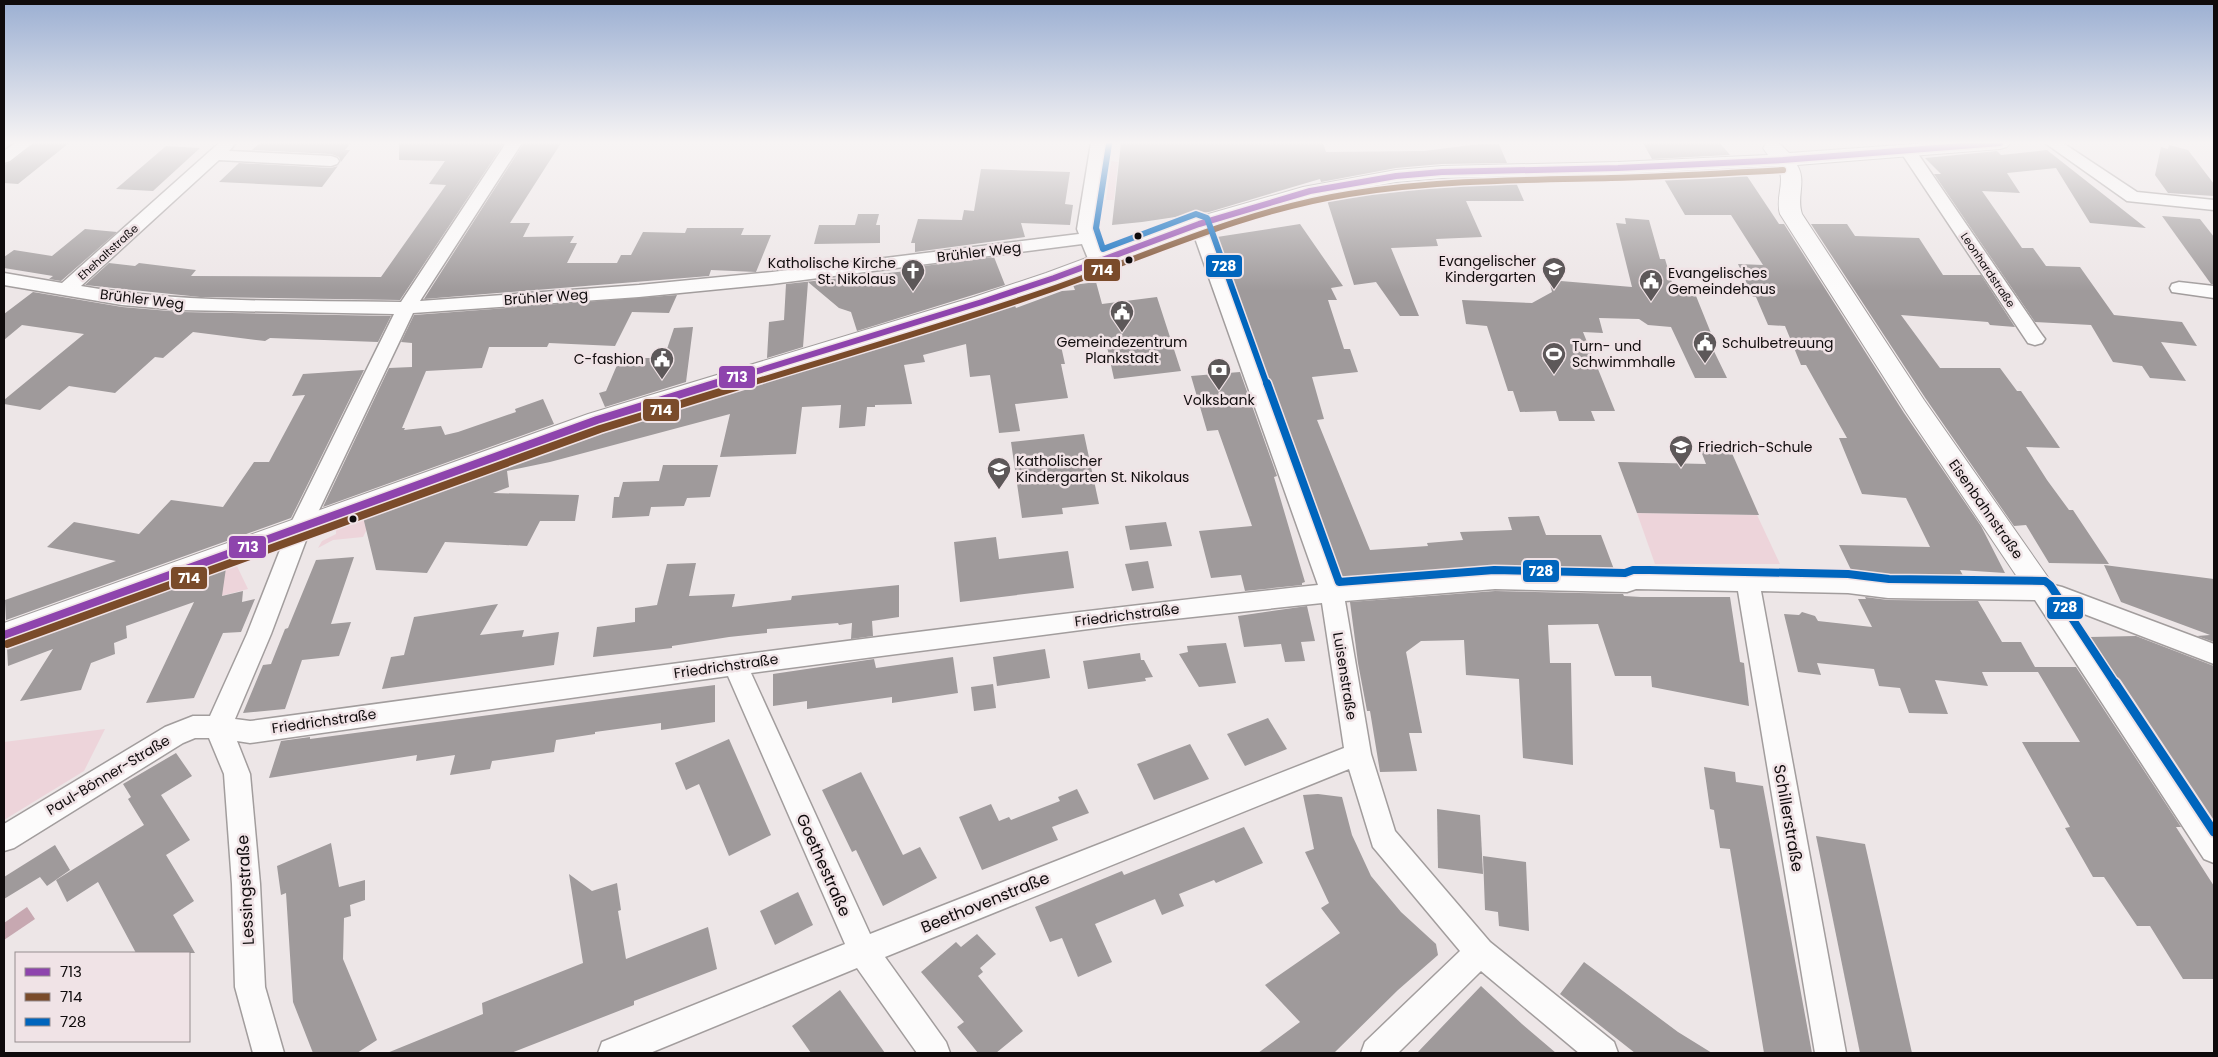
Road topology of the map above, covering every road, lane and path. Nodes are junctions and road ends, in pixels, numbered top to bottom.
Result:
1 (174, 192) edge
2 (482, 192) edge
3 (1091, 192) edge
4 (1306, 192) edge
5 (1790, 192) edge
6 (1936, 192) edge
7 (2126, 192) edge
8 (2211, 209) edge
9 (1199, 224) junction
10 (1092, 250) junction
11 (12, 280) edge
12 (2179, 288) dead end
13 (67, 289) junction
14 (2214, 292) edge
15 (4, 294) edge
16 (406, 308) junction
17 (2035, 339) dead end
18 (300, 527) junction
19 (1748, 582) junction
20 (2042, 590) junction
21 (1332, 593) junction
22 (4, 635) edge
23 (2214, 654) edge
24 (735, 665) junction
25 (218, 727) junction
26 (1358, 754) junction
27 (4, 838) edge
28 (2214, 850) edge
29 (863, 951) junction
30 (1480, 952) junction
31 (268, 1053) edge
32 (613, 1053) edge
33 (935, 1053) edge
34 (1376, 1053) edge
35 (1603, 1053) edge
36 (1830, 1053) edge

1 - 13 street, Ehehaltstraße
2 - 16 street
3 - 10 street
4 - 9 street
5 - 20 street, Eisenbahnstraße
6 - 17 street, Leonhardstraße
7 - 8 street
9 - 10 street
9 - 21 street, Luisenstraße
10 - 16 street, Brühler Weg
10 - 18 street
11 - 13 street, Brühler Weg
11 - 15 street
12 - 14 street
13 - 16 street, Brühler Weg
16 - 18 street
18 - 22 street
18 - 25 street
19 - 20 street, Friedrichstraße
19 - 21 street, Friedrichstraße
19 - 36 street, Schillerstraße
20 - 23 street, Friedrichstraße
20 - 28 street, Eisenbahnstraße
21 - 24 street, Friedrichstraße
21 - 26 street, Luisenstraße
24 - 25 street, Friedrichstraße
24 - 29 street, Goethestraße
25 - 27 street, Paul-Bönner-Straße
25 - 31 street, Lessingstraße
26 - 29 street, Beethovenstraße
26 - 30 street, Luisenstraße
29 - 32 street, Beethovenstraße
29 - 33 street, Goethestraße
30 - 34 street
30 - 35 street, Luisenstraße

